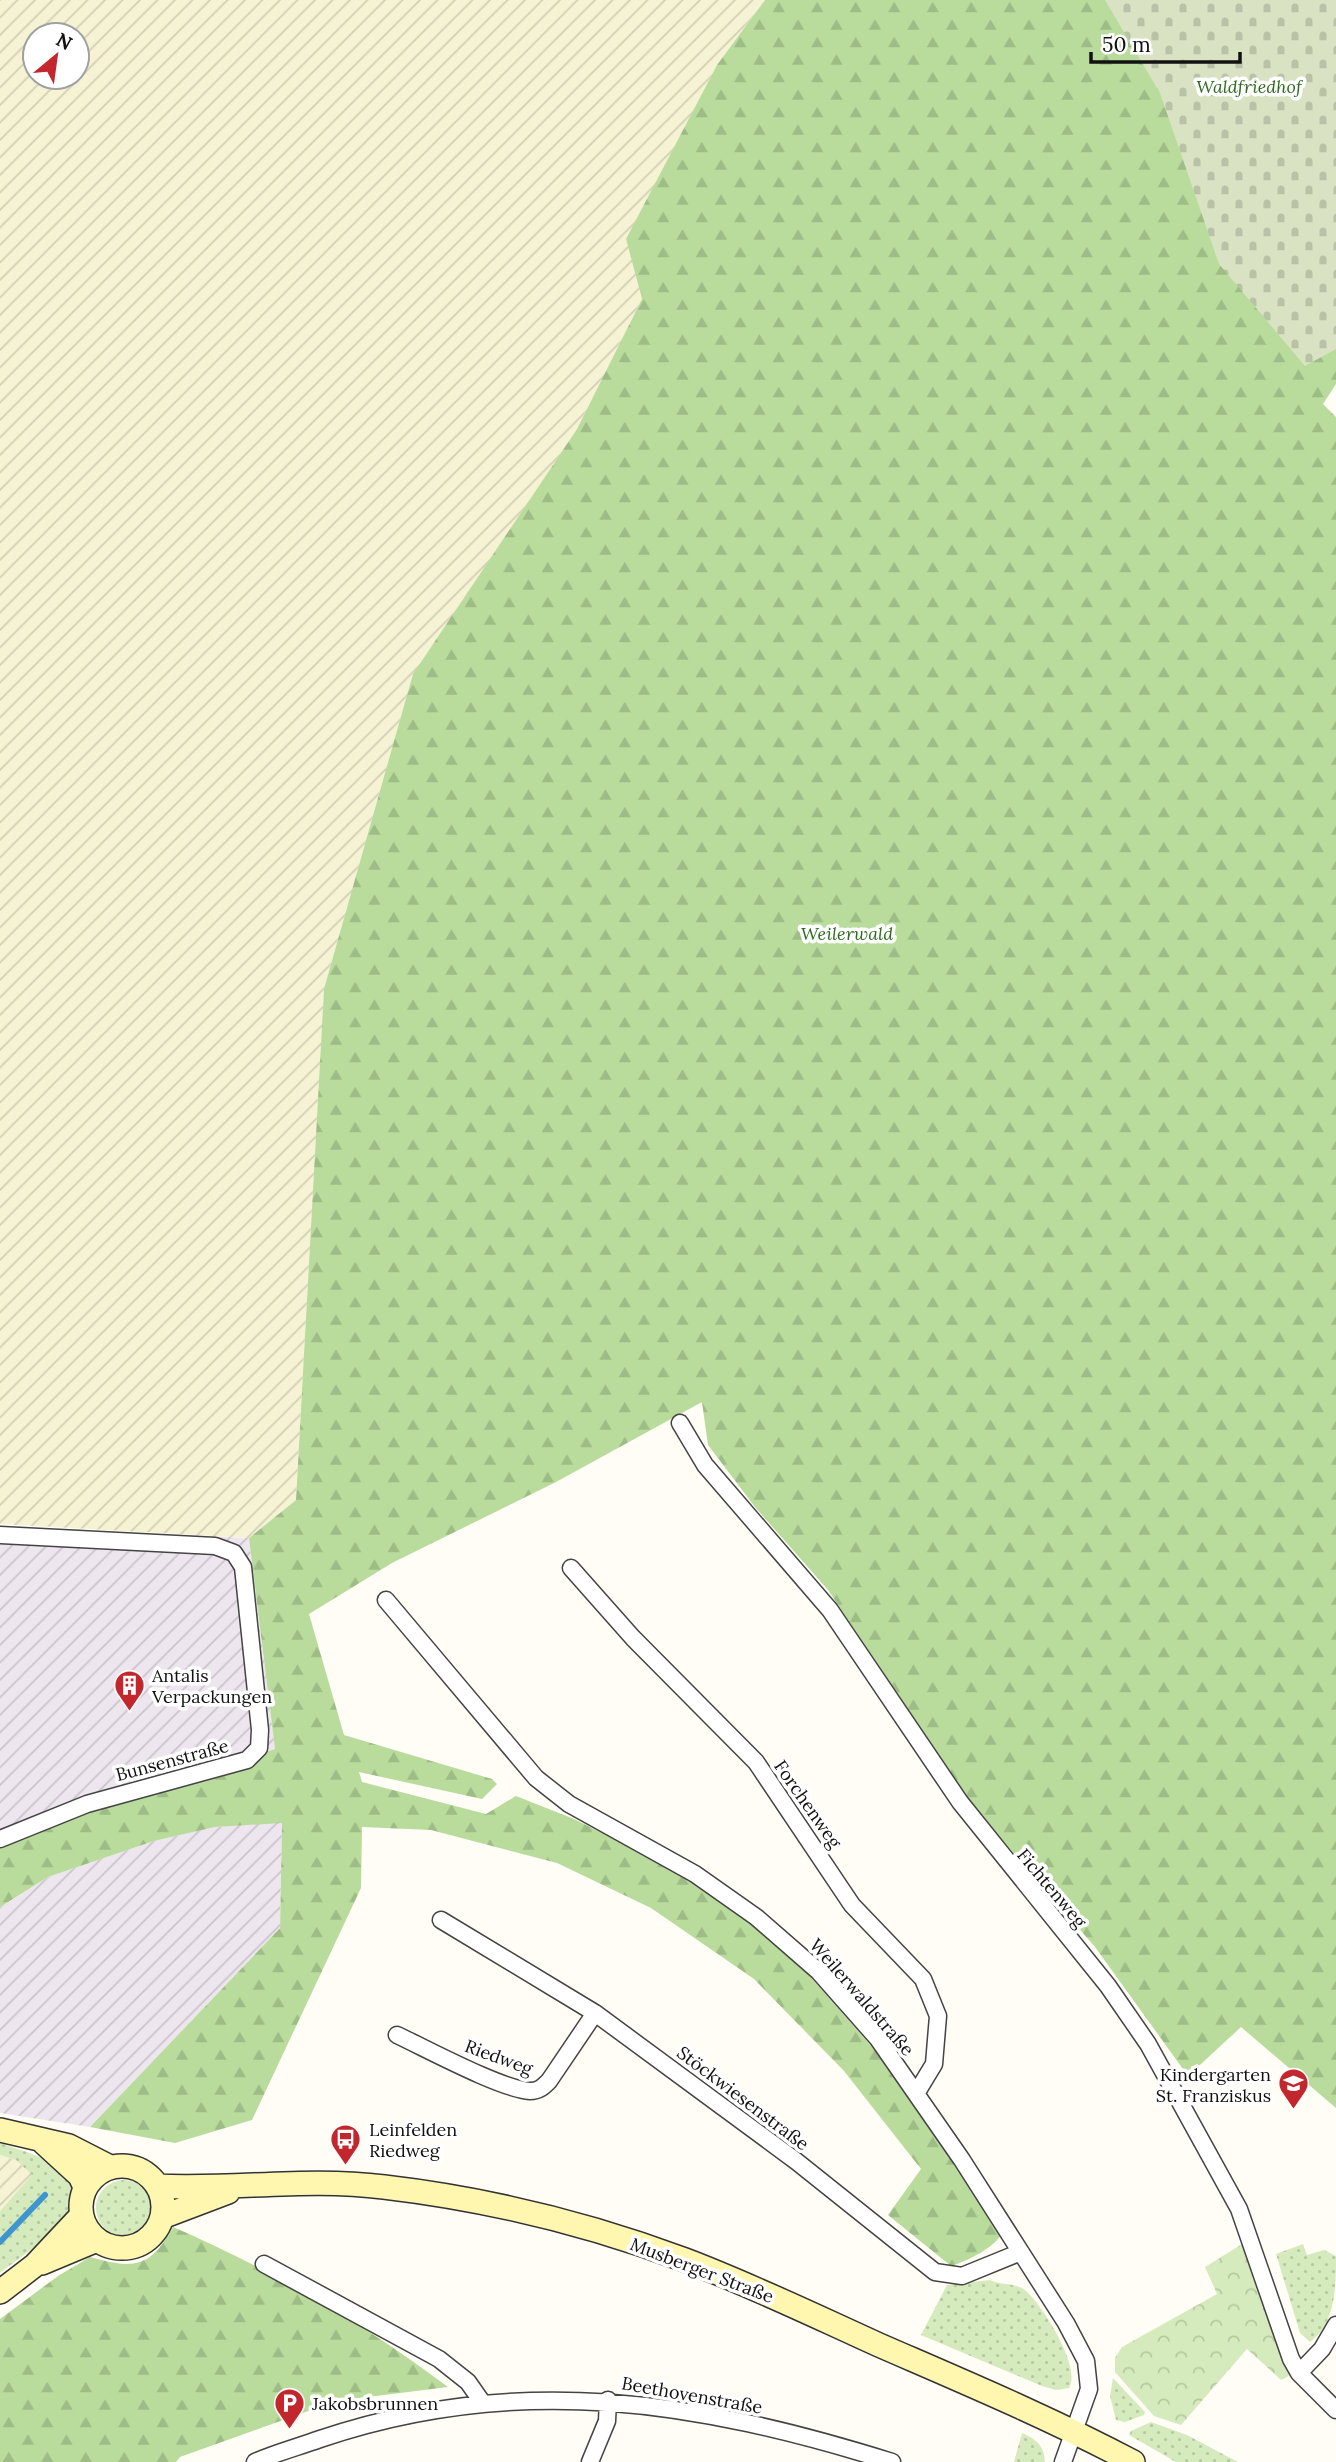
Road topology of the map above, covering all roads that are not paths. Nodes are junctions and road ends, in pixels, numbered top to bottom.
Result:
1 (680, 1423) dead end
2 (0, 1535) edge
3 (571, 1568) dead end
4 (386, 1600) dead end
5 (0, 1839) edge
6 (442, 1920) dead end
7 (595, 2013) junction
8 (397, 2035) dead end
9 (917, 2092) junction
10 (0, 2130) edge
11 (42, 2141) junction
12 (110, 2167) junction
13 (157, 2186) junction
14 (85, 2187) junction
15 (243, 2188) junction
16 (81, 2216) junction
17 (162, 2217) junction
18 (97, 2240) junction
19 (1021, 2252) junction
20 (264, 2264) dead end
21 (36, 2265) junction
22 (0, 2292) edge
23 (1336, 2325) edge
24 (1299, 2373) junction
25 (608, 2400) junction
26 (482, 2402) junction
27 (1336, 2410) edge
28 (1074, 2432) junction
29 (255, 2462) edge
30 (590, 2462) edge
31 (891, 2462) edge
32 (1063, 2462) edge
33 (1133, 2462) edge

1 - 24 street, Fichtenweg
2 - 5 street, Bunsenstraße
3 - 9 street, Forchenweg
4 - 9 street, Weilerwaldstraße
6 - 7 street, Stöckwiesenstraße
7 - 8 street, Riedweg
7 - 19 street, Stöckwiesenstraße
9 - 19 street, Weilerwaldstraße
10 - 11 main road
11 - 12 main road
11 - 14 main road
12 - 13 main road
12 - 14 main road
13 - 15 main road, Musberger Straße
13 - 17 main road
14 - 16 main road
15 - 17 main road, Musberger Straße
15 - 28 main road, Musberger Straße
16 - 18 main road
16 - 21 main road
17 - 18 main road
18 - 21 main road
19 - 28 street, Weilerwaldstraße
20 - 26 street
21 - 22 main road
23 - 24 street
24 - 27 street, Fichtenweg
25 - 26 street, Beethovenstraße
25 - 30 street
25 - 31 street, Beethovenstraße
26 - 29 street, Beethovenstraße
28 - 32 street
28 - 33 main road, Musberger Straße

